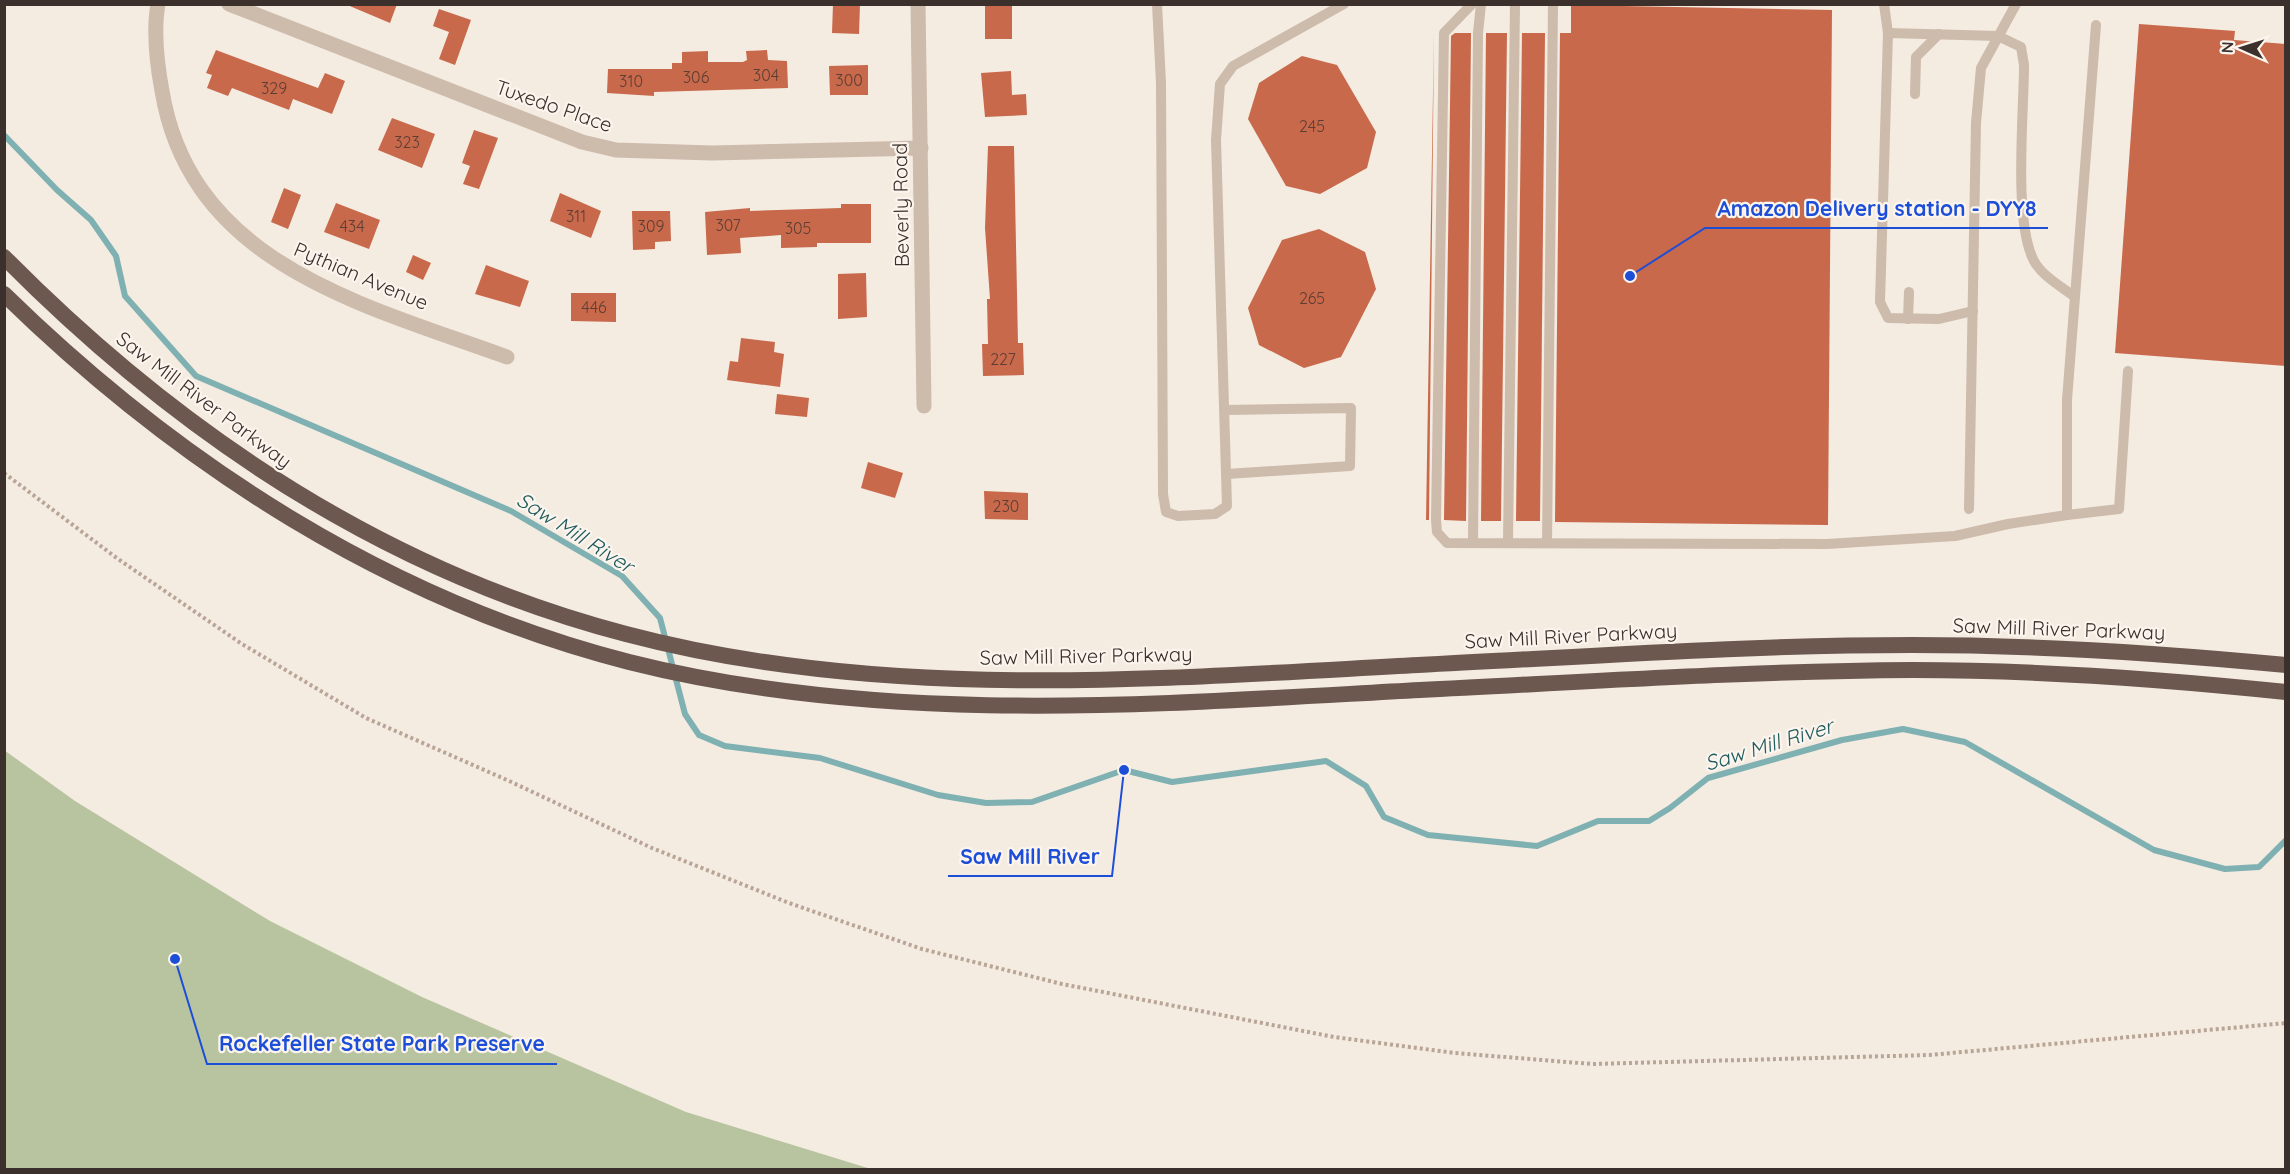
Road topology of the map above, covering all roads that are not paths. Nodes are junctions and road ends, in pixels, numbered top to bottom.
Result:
1 (158, 4) edge
2 (229, 4) edge
3 (918, 4) edge
4 (1157, 4) edge
5 (1344, 4) edge
6 (1472, 4) edge
7 (1481, 4) edge
8 (1515, 4) edge
9 (1552, 4) edge
10 (1884, 4) edge
11 (2016, 4) edge
12 (2096, 25) dead end
13 (1888, 33) junction
14 (1939, 34) junction
15 (1998, 36) junction
16 (1915, 94) dead end
17 (921, 148) junction
18 (4, 257) edge
19 (1909, 292) dead end
20 (4, 294) edge
21 (2075, 297) junction
22 (1973, 310) junction
23 (1908, 319) junction
24 (507, 357) dead end
25 (2128, 371) dead end
26 (924, 406) dead end
27 (1224, 410) junction
28 (1227, 474) junction
29 (1969, 509) dead end
30 (2067, 515) junction
31 (1473, 543) junction
32 (1509, 543) junction
33 (1547, 543) junction
34 (2286, 665) edge
35 (2286, 692) edge

1 - 24 street, Pythian Avenue
2 - 17 street, Tuxedo Place
3 - 17 street, Beverly Road
4 - 28 lane
5 - 27 lane
6 - 31 lane
7 - 31 lane
8 - 32 lane
9 - 33 lane
10 - 13 lane
11 - 15 lane
12 - 21 lane
13 - 14 lane
13 - 23 lane
14 - 15 lane
14 - 16 lane
15 - 21 lane
15 - 22 lane
17 - 26 street, Beverly Road
18 - 34 highway, Saw Mill River Parkway
19 - 23 lane
20 - 35 highway
21 - 30 lane
22 - 23 lane
22 - 29 lane
25 - 30 lane
27 - 28 lane
27 - 28 lane
30 - 33 lane
31 - 32 lane
32 - 33 lane

